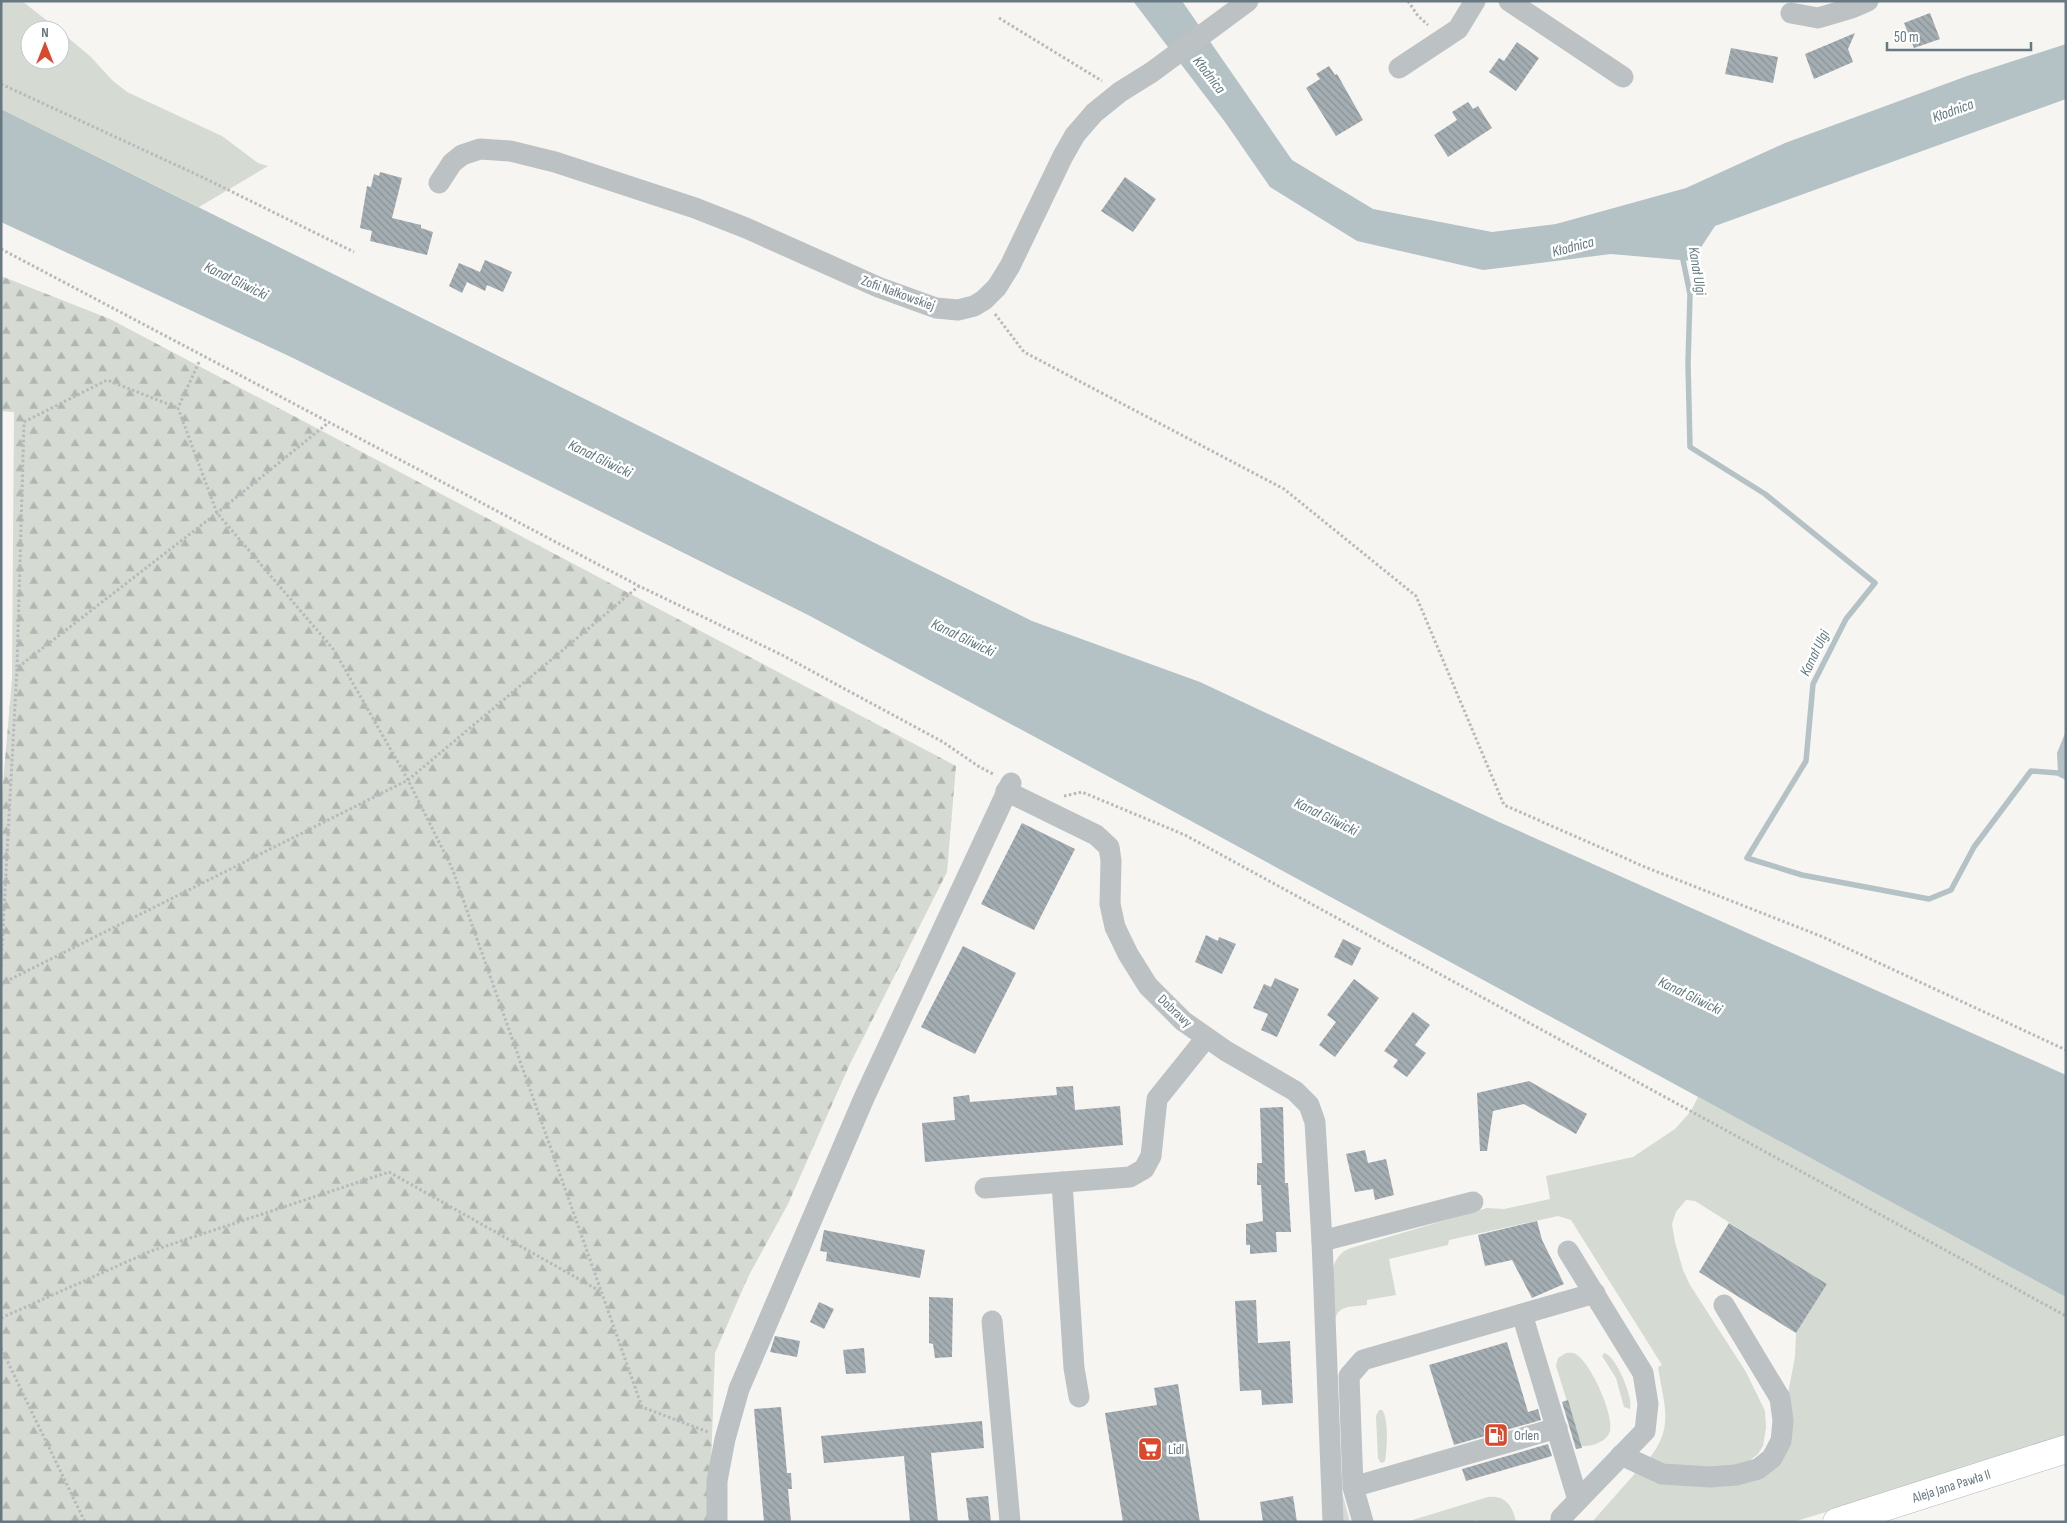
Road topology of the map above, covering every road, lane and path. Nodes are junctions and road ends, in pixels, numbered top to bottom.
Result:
1 (1408, 1) edge
2 (1476, 1) edge
3 (1509, 1) edge
4 (1868, 1) edge
5 (1242, 6) edge
6 (1791, 14) dead end
7 (999, 18) dead end
8 (1443, 39) junction
9 (1399, 68) dead end
10 (1623, 77) dead end
11 (1, 84) edge
12 (1120, 92) junction
13 (439, 183) dead end
14 (2, 250) edge
15 (354, 252) dead end
16 (984, 300) junction
17 (199, 362) dead end
18 (178, 408) junction
19 (328, 423) junction
20 (217, 513) junction
21 (639, 586) junction
22 (17, 668) junction
23 (408, 780) junction
24 (1009, 787) junction
25 (1056, 798) dead end
26 (1, 966) edge
27 (1, 984) edge
28 (1206, 1038) junction
29 (2066, 1050) edge
30 (1062, 1182) junction
31 (985, 1188) dead end
32 (1473, 1202) dead end
33 (1322, 1240) junction
34 (1568, 1252) dead end
35 (601, 1291) junction
36 (1595, 1293) junction
37 (1724, 1305) dead end
38 (1522, 1314) junction
39 (2066, 1316) edge
40 (1, 1318) edge
41 (992, 1321) dead end
42 (1, 1348) edge
43 (1079, 1397) dead end
44 (1557, 1428) junction
45 (725, 1439) junction
46 (2066, 1449) edge
47 (1621, 1455) junction
48 (1353, 1487) junction
49 (1578, 1500) junction
50 (86, 1522) edge
51 (717, 1522) edge
52 (1010, 1522) edge
53 (1333, 1522) edge
54 (1363, 1522) edge
55 (1561, 1522) edge
56 (1837, 1522) edge

1 - 8 path
2 - 8 street
3 - 10 street
4 - 6 street
5 - 12 street, Zofii Nałkowskiej
7 - 12 path
8 - 9 street
11 - 15 path
12 - 16 street, Zofii Nałkowskiej
13 - 16 street, Zofii Nałkowskiej
14 - 19 path
16 - 29 path
17 - 18 path
18 - 20 path
18 - 22 path
19 - 20 path
19 - 21 path
20 - 22 path
20 - 23 path
21 - 23 path
21 - 24 path
22 - 26 path
23 - 27 path
23 - 35 path
24 - 28 street, Dobrawy
24 - 45 street
25 - 39 path
28 - 30 street
28 - 33 street, Dobrawy
30 - 31 street
30 - 43 street
32 - 33 street
33 - 53 street, Dobrawy
34 - 36 street
35 - 40 path
35 - 45 path
36 - 38 street
36 - 47 street
37 - 47 street
38 - 44 street
38 - 48 street
41 - 52 street
42 - 50 path
44 - 48 street
44 - 49 street
45 - 51 street
46 - 56 main road, Aleja Jana Pawła II
47 - 49 street
48 - 54 street
49 - 55 street

